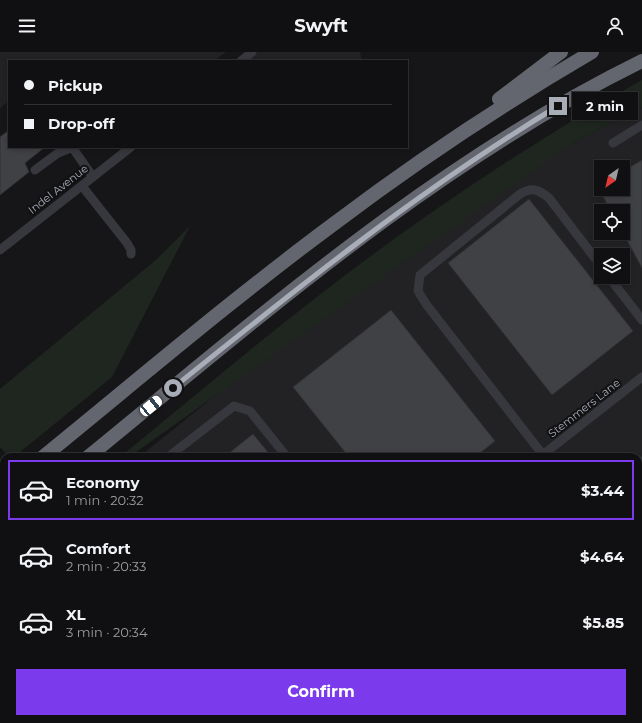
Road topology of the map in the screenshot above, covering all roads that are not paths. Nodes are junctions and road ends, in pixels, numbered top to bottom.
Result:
1 (252, 52) edge
2 (560, 52) edge
3 (592, 52) edge
4 (242, 60) edge
5 (642, 61) edge
6 (642, 125) edge
7 (613, 143) dead end
8 (70, 148) edge
9 (73, 148) edge
10 (130, 148) edge
11 (438, 149) junction
12 (35, 170) dead end
13 (93, 177) junction
14 (82, 186) junction
15 (2, 245) edge
16 (131, 254) dead end
17 (594, 257) edge
18 (614, 284) edge
19 (642, 320) edge
20 (642, 377) edge
21 (48, 453) edge
22 (93, 453) edge
23 (173, 453) edge
24 (284, 453) edge
25 (540, 453) edge
26 (546, 453) edge

1 - 4 street
2 - 11 highway
3 - 11 highway
5 - 22 highway
6 - 7 street
8 - 12 street
9 - 13 street
10 - 13 street, Indel Avenue
11 - 21 highway
13 - 14 street, Indel Avenue
14 - 15 street, Indel Avenue
14 - 16 street
17 - 25 street
18 - 19 street
20 - 26 street, Stemmers Lane
23 - 24 street

